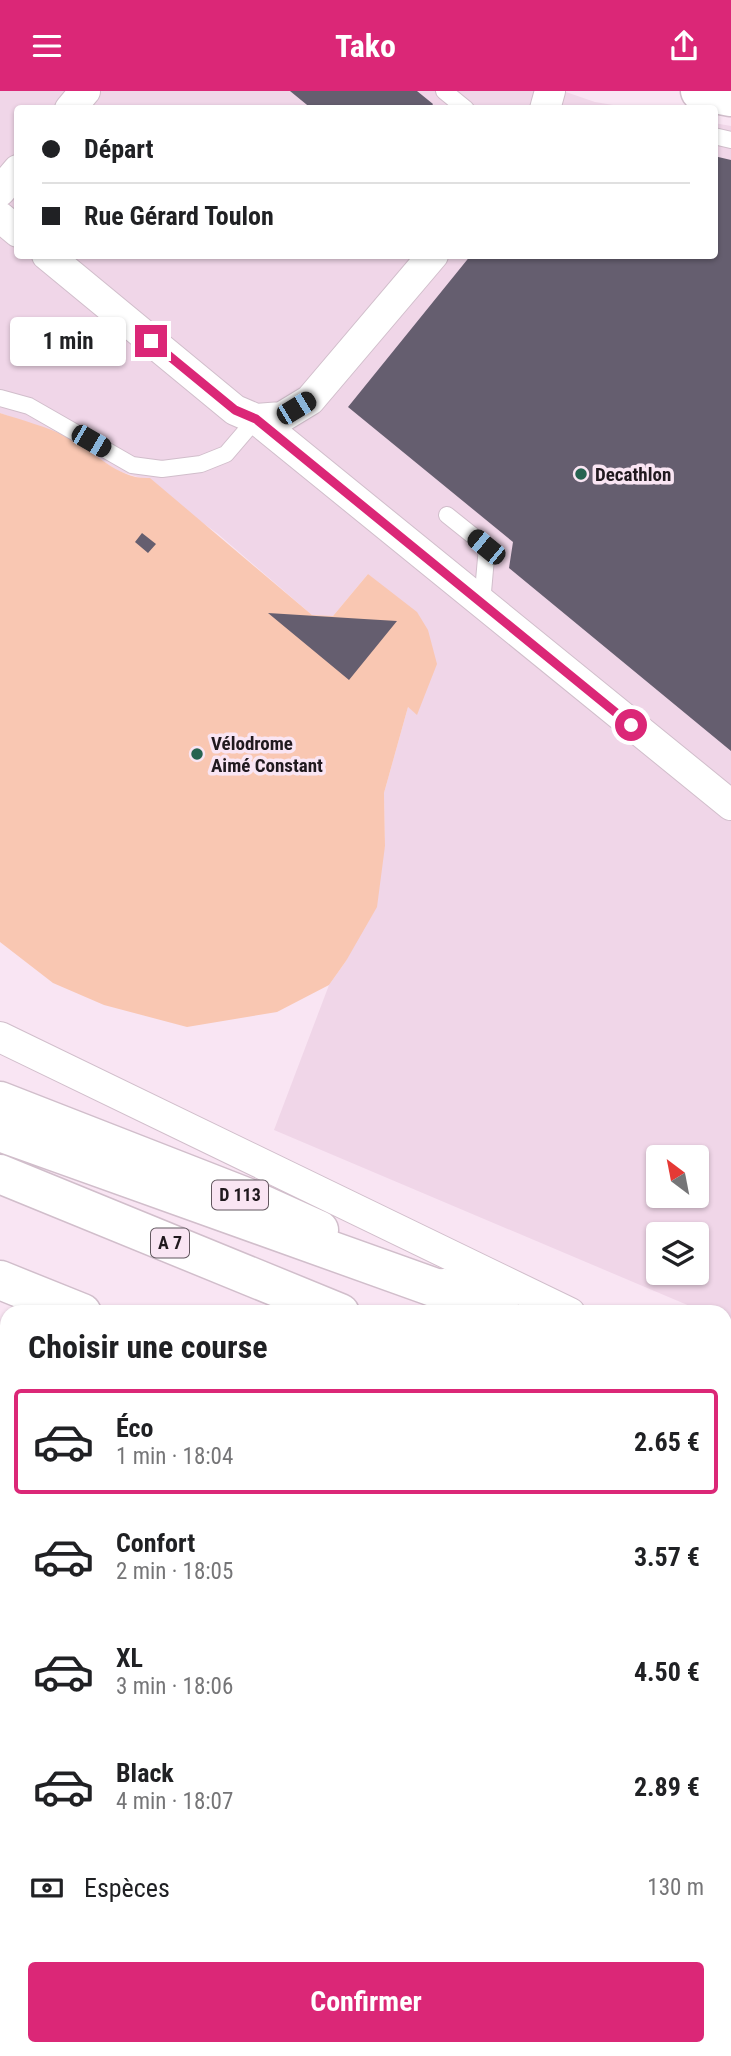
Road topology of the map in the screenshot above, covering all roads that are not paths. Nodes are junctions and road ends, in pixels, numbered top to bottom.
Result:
1 (85, 91) edge
2 (444, 91) edge
3 (700, 91) edge
4 (731, 97) edge
5 (73, 105) edge
6 (461, 105) edge
7 (14, 175) edge
8 (0, 191) edge
9 (0, 217) edge
10 (14, 229) edge
11 (52, 259) edge
12 (430, 259) edge
13 (0, 398) edge
14 (256, 419) junction
15 (447, 515) dead end
16 (482, 603) junction
17 (731, 805) edge
18 (0, 1037) edge
19 (0, 1101) edge
20 (0, 1132) edge
21 (0, 1174) edge
22 (0, 1280) edge
23 (62, 1305) edge
24 (320, 1305) edge
25 (482, 1305) edge
26 (484, 1305) edge
27 (553, 1305) edge

1 - 5 street
2 - 6 lane
3 - 4 main road
7 - 8 street
9 - 10 street
11 - 14 street
12 - 14 street
13 - 14 lane
14 - 16 street
15 - 16 lane
16 - 17 street
18 - 27 street
19 - 26 main road, D 113
20 - 25 main road
21 - 24 main road, A 7
22 - 23 main road

